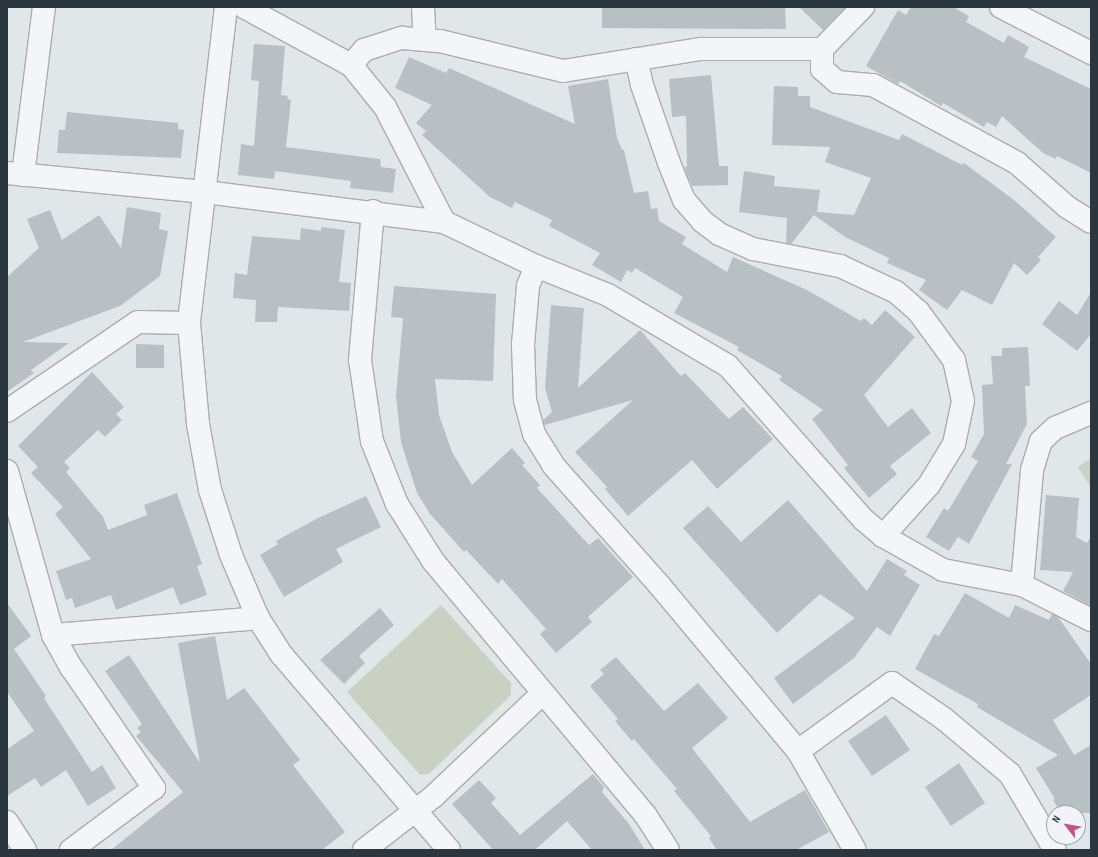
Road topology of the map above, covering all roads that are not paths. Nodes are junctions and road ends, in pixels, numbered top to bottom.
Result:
1 (44, 7) edge
2 (226, 7) edge
3 (244, 7) edge
4 (423, 7) edge
5 (863, 7) edge
6 (1001, 7) edge
7 (425, 40) junction
8 (822, 49) junction
9 (1091, 53) edge
10 (636, 59) junction
11 (351, 65) junction
12 (15, 174) edge
13 (205, 192) junction
14 (373, 211) junction
15 (444, 222) junction
16 (1091, 222) edge
17 (536, 266) junction
18 (189, 323) junction
19 (7, 411) edge
20 (1091, 413) edge
21 (7, 471) edge
22 (883, 536) junction
23 (1022, 585) junction
24 (258, 618) junction
25 (1091, 620) edge
26 (53, 635) junction
27 (543, 693) junction
28 (798, 750) junction
29 (416, 812) junction
30 (7, 822) edge
31 (25, 850) edge
32 (71, 850) edge
33 (364, 850) edge
34 (449, 850) edge
35 (668, 850) edge
36 (855, 850) edge
37 (1055, 850) edge

1 - 12 street
2 - 13 street
3 - 11 street
4 - 7 street
5 - 8 street
6 - 9 street
7 - 10 street
7 - 11 street
8 - 10 street
8 - 16 street
10 - 22 street
11 - 15 street
12 - 13 street
13 - 14 street
13 - 18 street
14 - 15 street
14 - 27 street
15 - 17 street
17 - 22 street
17 - 28 street
18 - 19 street
18 - 24 street
20 - 23 street
21 - 26 street
22 - 23 street
23 - 25 street
24 - 26 street
24 - 29 street
26 - 32 street
27 - 29 street
27 - 35 street
28 - 36 street
28 - 37 street
29 - 33 street
29 - 34 street
30 - 31 street

